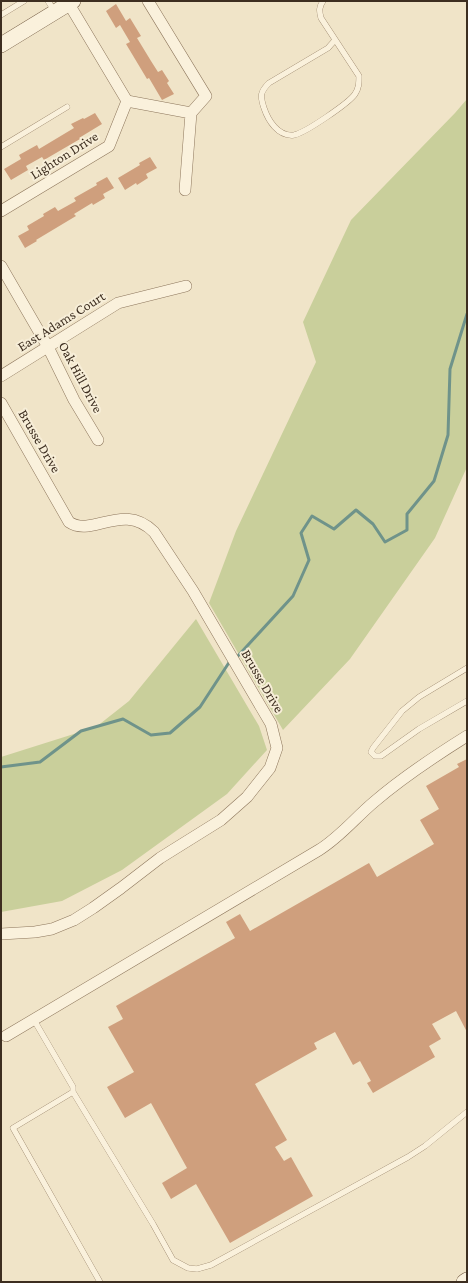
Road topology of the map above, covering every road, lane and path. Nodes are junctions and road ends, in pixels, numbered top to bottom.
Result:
1 (24, 1) edge
2 (148, 1) edge
3 (323, 1) edge
4 (71, 2) edge
5 (52, 7) edge
6 (1, 15) edge
7 (335, 40) junction
8 (1, 45) edge
9 (127, 101) junction
10 (67, 107) dead end
11 (191, 113) junction
12 (1, 147) edge
13 (184, 190) dead end
14 (1, 212) edge
15 (1, 266) edge
16 (186, 286) dead end
17 (48, 347) junction
18 (1, 376) edge
19 (1, 403) edge
20 (98, 440) dead end
21 (467, 668) edge
22 (467, 701) edge
23 (467, 736) edge
24 (1, 934) edge
25 (34, 1020) junction
26 (6, 1036) dead end
27 (72, 1092) junction
28 (467, 1112) edge
29 (467, 1280) edge
30 (100, 1282) edge
31 (464, 1282) edge

1 - 6 lane
2 - 11 street
3 - 7 lane
4 - 5 street
4 - 9 street
5 - 8 street
7 - 7 lane
9 - 11 street
9 - 14 street, Lighton Drive
10 - 12 lane
11 - 13 street
15 - 17 street, Oak Hill Drive
16 - 17 street, East Adams Court
17 - 18 street, East Adams Court
17 - 20 street, Oak Hill Drive
19 - 24 street, Brusse Drive
21 - 22 lane
23 - 25 street
25 - 26 street
25 - 27 lane
27 - 28 lane
27 - 30 lane
29 - 31 street

